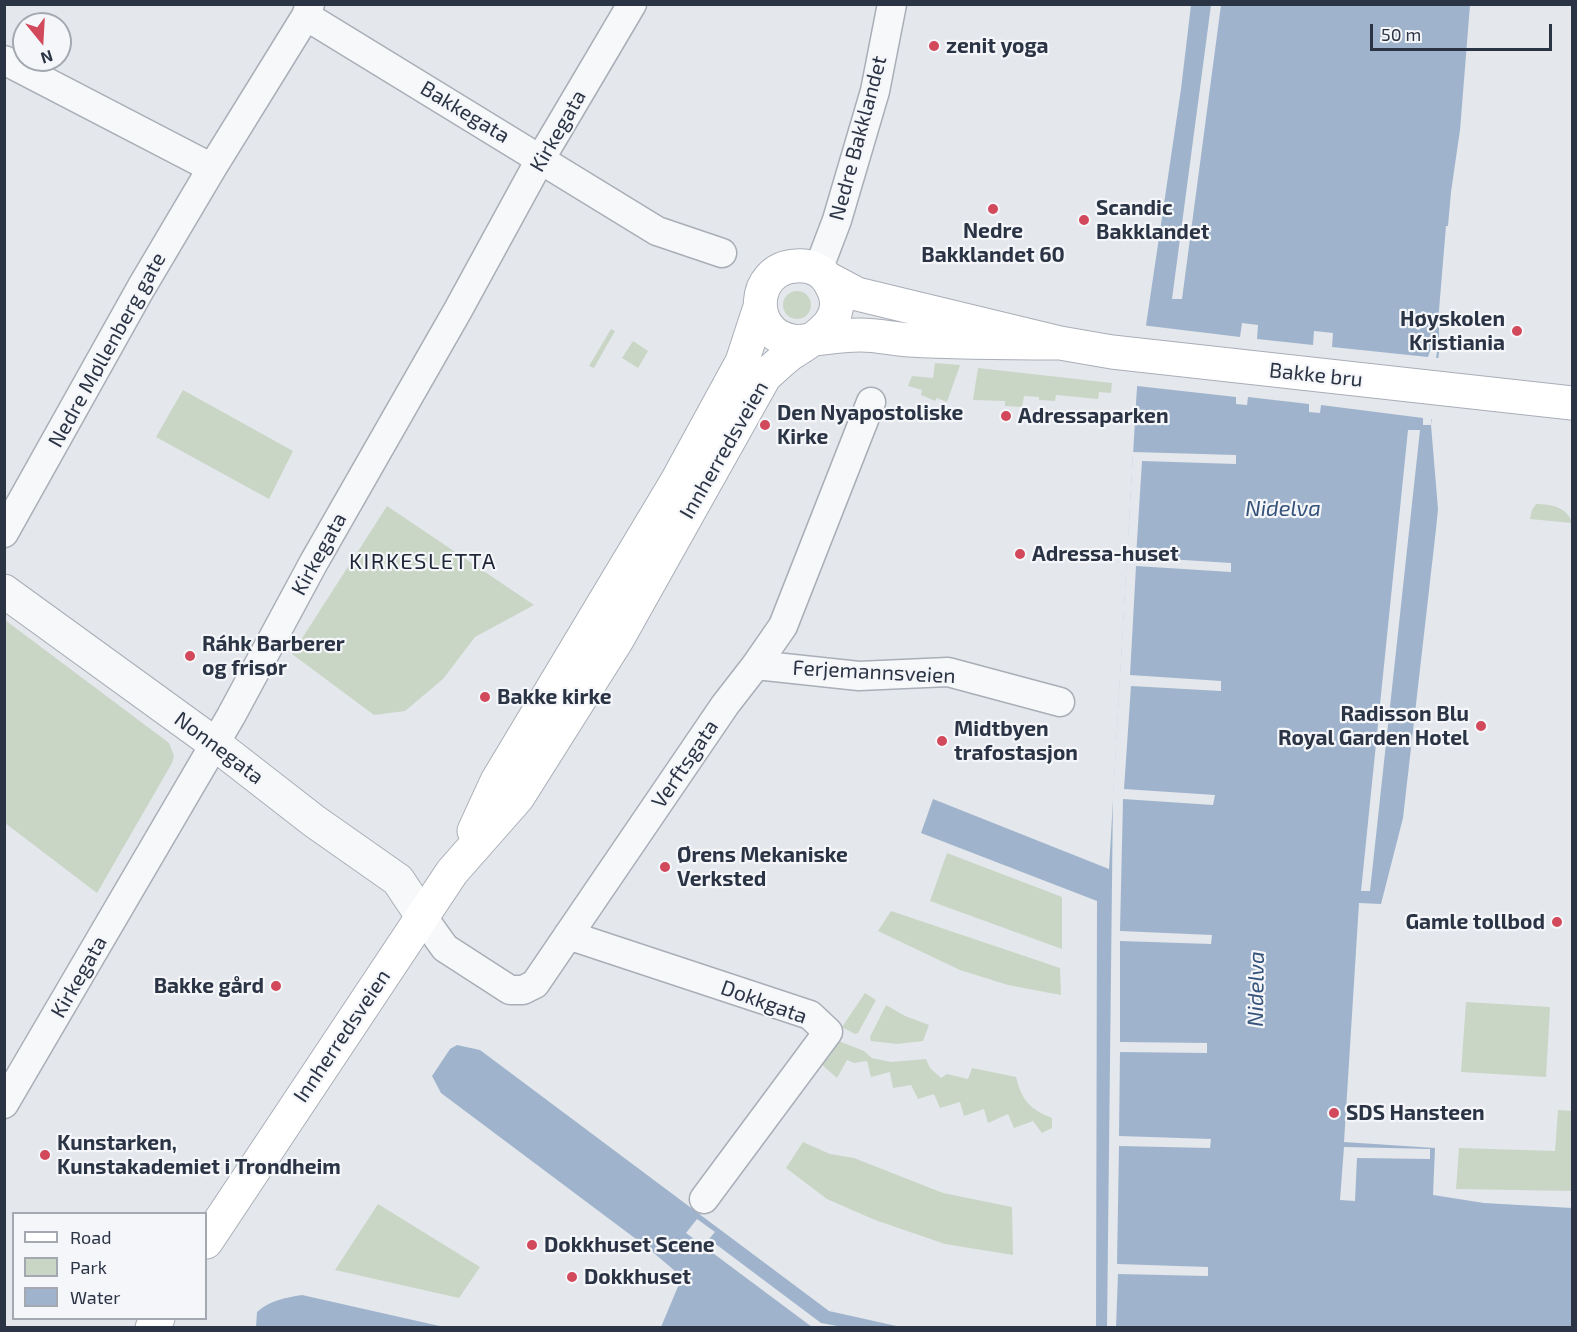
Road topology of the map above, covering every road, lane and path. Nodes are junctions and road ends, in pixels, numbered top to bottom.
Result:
1 (632, 4) edge
2 (892, 4) edge
3 (308, 10) edge
4 (4, 60) edge
5 (541, 158) junction
6 (212, 168) junction
7 (722, 253) dead end
8 (822, 274) junction
9 (759, 310) junction
10 (814, 339) junction
11 (1060, 344) junction
12 (871, 402) dead end
13 (1572, 403) edge
14 (4, 533) edge
15 (4, 591) edge
16 (756, 665) junction
17 (1060, 702) dead end
18 (215, 744) junction
19 (460, 861) junction
20 (422, 916) junction
21 (568, 935) junction
22 (13, 1071) edge
23 (4, 1104) edge
24 (704, 1199) dead end
25 (207, 1240) edge

1 - 5 street, Kirkegata
2 - 8 street, Nedre Bakklandet
3 - 5 street, Bakkegata
3 - 6 street, Nedre Møllenberg gate
4 - 6 street
5 - 7 street, Bakkegata
5 - 18 street, Kirkegata
6 - 14 street, Nedre Møllenberg gate
8 - 9 main road
8 - 10 main road
8 - 11 main road
9 - 10 main road
9 - 19 main road, Innherredsveien
10 - 11 main road, Innherredsveien
10 - 19 main road, Innherredsveien
11 - 13 main road, Bakke bru
12 - 16 street, Verftsgata
15 - 18 street, Nonnegata
16 - 17 street, Ferjemannsveien
16 - 21 street, Verftsgata
18 - 20 street, Nonnegata
18 - 22 street, Kirkegata
19 - 20 main road, Innherredsveien
20 - 21 street, Verftsgata
20 - 25 main road, Innherredsveien
21 - 24 street, Dokkgata
22 - 23 street, Kirkegata

